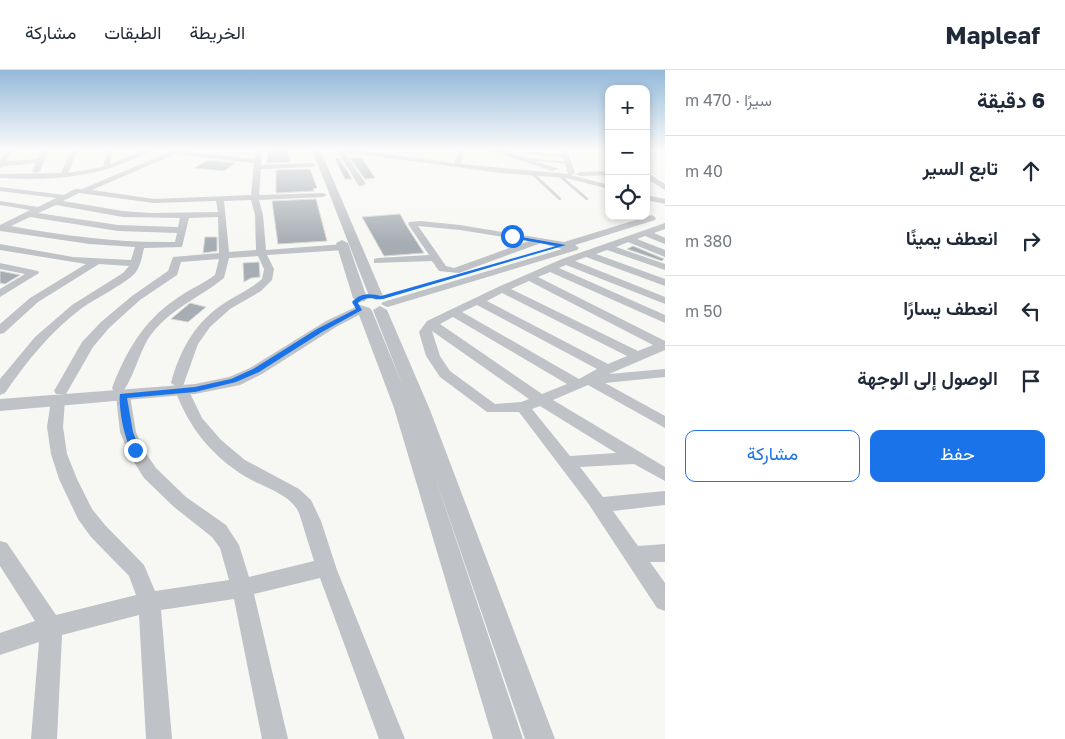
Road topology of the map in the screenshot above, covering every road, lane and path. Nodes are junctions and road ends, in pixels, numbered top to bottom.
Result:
1 (109, 180) edge
2 (257, 180) edge
3 (318, 180) edge
4 (327, 180) edge
5 (359, 180) edge
6 (540, 180) edge
7 (565, 180) edge
8 (585, 180) edge
9 (655, 180) edge
10 (362, 184) dead end
11 (605, 186) edge
12 (665, 188) edge
13 (0, 189) edge
14 (84, 191) junction
15 (323, 195) junction
16 (64, 196) junction
17 (255, 198) junction
18 (650, 198) edge
19 (220, 199) junction
20 (560, 199) dead end
21 (586, 199) dead end
22 (54, 202) junction
23 (665, 202) edge
24 (0, 203) edge
25 (38, 209) junction
26 (222, 214) junction
27 (0, 216) edge
28 (24, 216) junction
29 (185, 216) junction
30 (652, 218) dead end
31 (665, 225) edge
32 (1, 228) edge
33 (181, 230) junction
34 (646, 233) junction
35 (630, 240) junction
36 (538, 241) junction
37 (665, 241) edge
38 (179, 245) junction
39 (563, 245) junction
40 (140, 246) junction
41 (0, 247) edge
42 (344, 247) junction
43 (608, 247) junction
44 (261, 252) junction
45 (587, 254) junction
46 (665, 254) edge
47 (223, 257) junction
48 (435, 258) junction
49 (177, 259) junction
50 (566, 261) junction
51 (96, 262) junction
52 (378, 262) dead end
53 (136, 263) junction
54 (0, 266) edge
55 (665, 267) edge
56 (550, 268) junction
57 (529, 277) junction
58 (665, 283) edge
59 (435, 290) junction
60 (498, 291) junction
61 (0, 294) edge
62 (478, 300) junction
63 (665, 301) edge
64 (370, 303) junction
65 (453, 312) junction
66 (665, 319) edge
67 (432, 324) junction
68 (0, 330) edge
69 (664, 345) edge
70 (637, 356) junction
71 (607, 369) junction
72 (665, 373) edge
73 (647, 376) junction
74 (583, 382) junction
75 (665, 385) edge
76 (180, 387) junction
77 (0, 390) edge
78 (121, 392) junction
79 (0, 394) edge
80 (59, 396) junction
81 (541, 400) junction
82 (0, 405) edge
83 (523, 407) junction
84 (665, 423) edge
85 (636, 458) junction
86 (566, 462) junction
87 (665, 475) edge
88 (665, 498) edge
89 (599, 505) junction
90 (0, 549) edge
91 (665, 553) edge
92 (632, 555) junction
93 (326, 567) junction
94 (242, 588) junction
95 (665, 601) edge
96 (149, 602) junction
97 (52, 628) junction
98 (0, 644) edge
99 (44, 739) edge
100 (159, 739) edge
101 (275, 739) edge
102 (392, 739) edge
103 (508, 739) edge
104 (540, 739) edge

1 - 14 street
2 - 17 street
3 - 15 street
4 - 64 street
5 - 10 street
6 - 20 lane
7 - 21 lane
8 - 11 street
9 - 12 street
13 - 16 street
14 - 16 street
14 - 19 street
15 - 17 street
15 - 42 street
16 - 22 street
17 - 19 street
17 - 44 street
18 - 23 street
19 - 26 street
22 - 25 street
22 - 29 street
24 - 25 street
25 - 28 street
26 - 29 street
26 - 47 street
27 - 28 street
28 - 32 street
28 - 33 street
29 - 33 street
30 - 39 street
31 - 34 street
31 - 59 street
32 - 40 street
33 - 38 street
34 - 35 street
34 - 37 street
35 - 43 street
35 - 46 street
36 - 39 street
36 - 48 street
36 - 48 street
38 - 40 street
38 - 49 street
39 - 64 street
40 - 53 street
41 - 51 street
42 - 44 street
42 - 64 street
43 - 45 street
43 - 55 street
44 - 47 street
44 - 76 street
45 - 50 street
45 - 58 street
47 - 49 street
47 - 78 street
48 - 52 street
49 - 80 street
50 - 56 street
50 - 63 street
51 - 53 street
51 - 68 street
53 - 77 street
54 - 61 street
56 - 57 street
56 - 66 street
57 - 60 street
57 - 69 street
59 - 60 street
59 - 64 street
60 - 62 street
60 - 70 street
62 - 65 street
62 - 71 street
64 - 76 street
64 - 103 street
64 - 104 street
65 - 67 street
65 - 74 street
67 - 81 street
67 - 83 street
69 - 70 street
70 - 71 street
71 - 74 street
72 - 73 street
73 - 74 street
73 - 75 street
74 - 81 street
74 - 84 street
76 - 78 street
76 - 93 street
78 - 80 street
78 - 94 street
79 - 80 street
80 - 82 street
80 - 96 street
81 - 83 street
81 - 85 street
83 - 86 street
85 - 86 street
85 - 87 street
86 - 89 street
88 - 89 street
89 - 92 street
90 - 97 street
91 - 92 street
92 - 95 street
93 - 94 street
93 - 102 street
94 - 96 street
94 - 101 street
96 - 97 street
96 - 100 street
97 - 98 street
97 - 99 street

